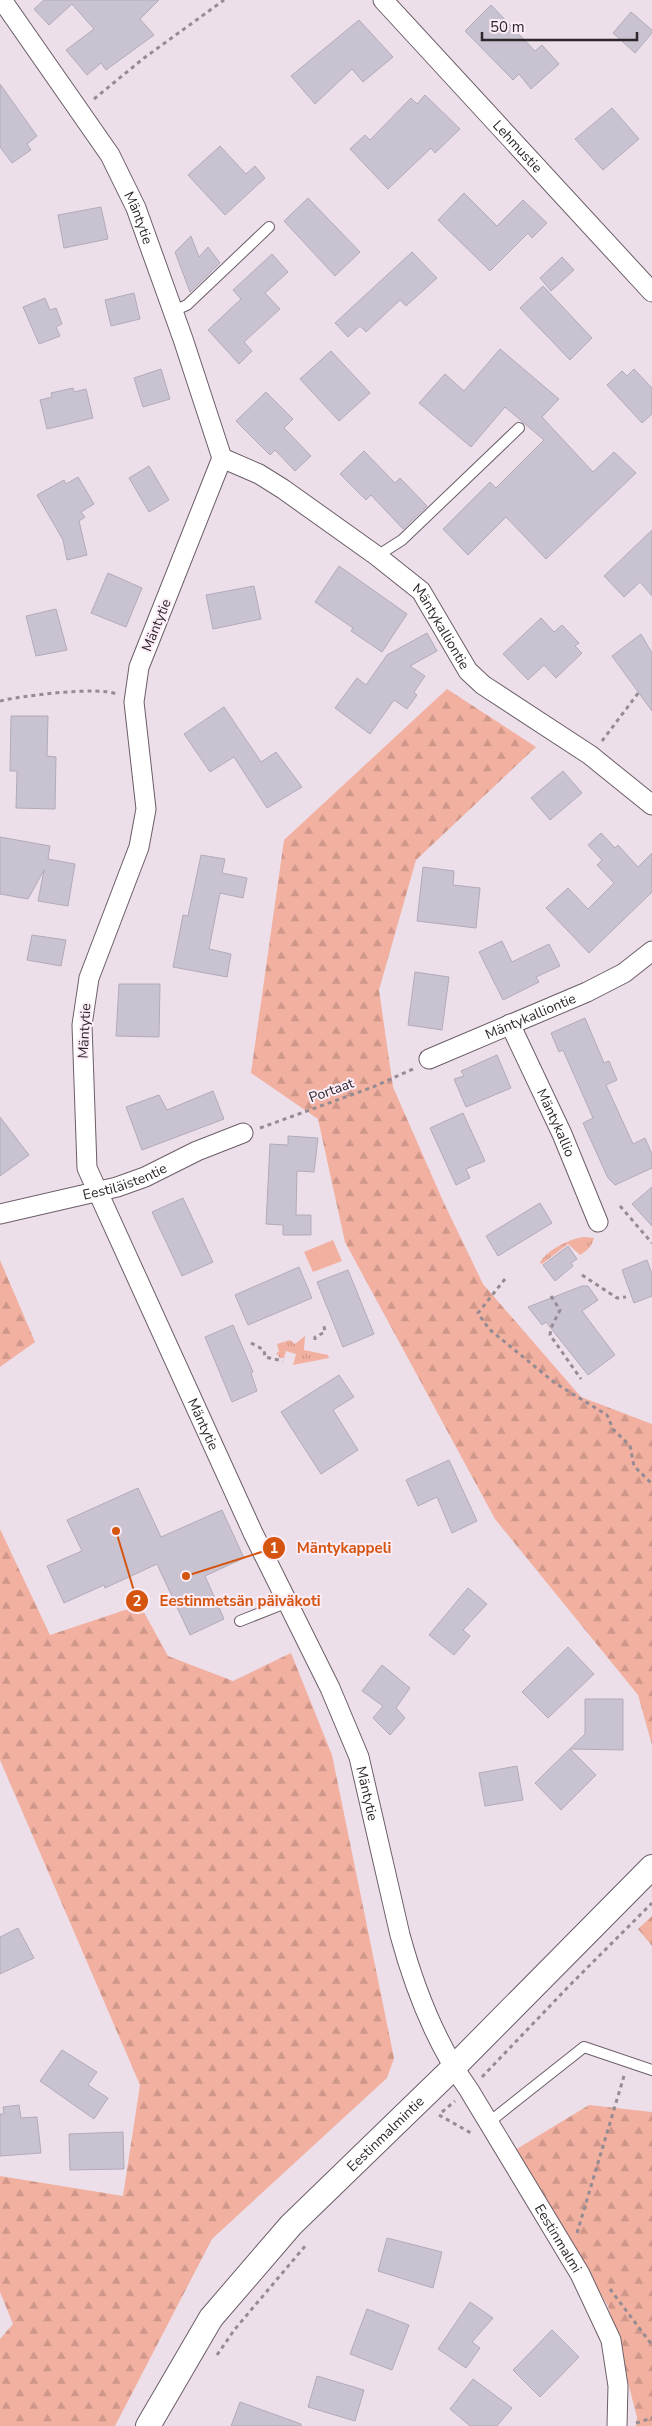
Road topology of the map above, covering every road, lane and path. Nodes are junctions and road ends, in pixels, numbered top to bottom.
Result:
1 (2, 0) edge
2 (224, 0) edge
3 (384, 0) edge
4 (80, 110) junction
5 (269, 227) dead end
6 (652, 292) edge
7 (173, 311) junction
8 (519, 428) dead end
9 (222, 458) junction
10 (376, 556) junction
11 (639, 692) dead end
12 (124, 698) dead end
13 (0, 701) edge
14 (598, 745) dead end
15 (652, 805) edge
16 (652, 951) edge
17 (510, 1024) junction
18 (422, 1063) joint
19 (243, 1133) joint
20 (96, 1193) junction
21 (620, 1206) dead end
22 (0, 1214) edge
23 (598, 1222) dead end
24 (652, 1243) edge
25 (582, 1276) dead end
26 (505, 1279) dead end
27 (552, 1296) dead end
28 (626, 1296) dead end
29 (324, 1326) dead end
30 (315, 1340) dead end
31 (251, 1343) dead end
32 (283, 1361) dead end
33 (581, 1379) dead end
34 (652, 1484) edge
35 (288, 1602) junction
36 (240, 1621) dead end
37 (652, 1867) edge
38 (652, 1903) edge
39 (628, 2062) junction
40 (453, 2068) junction
41 (652, 2070) edge
42 (469, 2090) junction
43 (432, 2121) dead end
44 (488, 2122) junction
45 (312, 2237) dead end
46 (570, 2258) junction
47 (580, 2274) junction
48 (652, 2345) edge
49 (213, 2361) dead end
50 (652, 2418) edge
51 (148, 2426) edge
52 (616, 2426) edge
53 (628, 2426) edge

1 - 4 street, Mäntytie
2 - 4 path
3 - 6 street, Lehmustie
4 - 7 street, Mäntytie
5 - 7 lane
7 - 9 street, Mäntytie
8 - 10 lane
9 - 10 street, Mäntykalliontie
9 - 20 street, Mäntytie
10 - 15 street, Mäntykalliontie
11 - 14 path
12 - 13 path
16 - 17 street, Mäntykalliontie
17 - 18 street, Mäntykalliontie
17 - 23 street, Mäntykallio
18 - 19 path, Portaat
19 - 20 street, Eestiläistentie
20 - 22 street, Eestiläistentie
20 - 35 street, Mäntytie
21 - 24 path
25 - 28 path
26 - 34 path
27 - 33 path
29 - 30 path
31 - 32 path
35 - 36 lane
35 - 40 street, Mäntytie
37 - 40 street, Eestinmalmintie
38 - 42 path
39 - 41 lane
39 - 44 lane
39 - 46 path
40 - 42 street, Eestinmalmi
40 - 51 street, Eestinmalmintie
42 - 43 path
42 - 44 street, Eestinmalmi
44 - 46 street, Eestinmalmi
45 - 49 path
46 - 47 street, Eestinmalmi
47 - 48 path
47 - 52 street, Eestinmalmi
50 - 53 path

